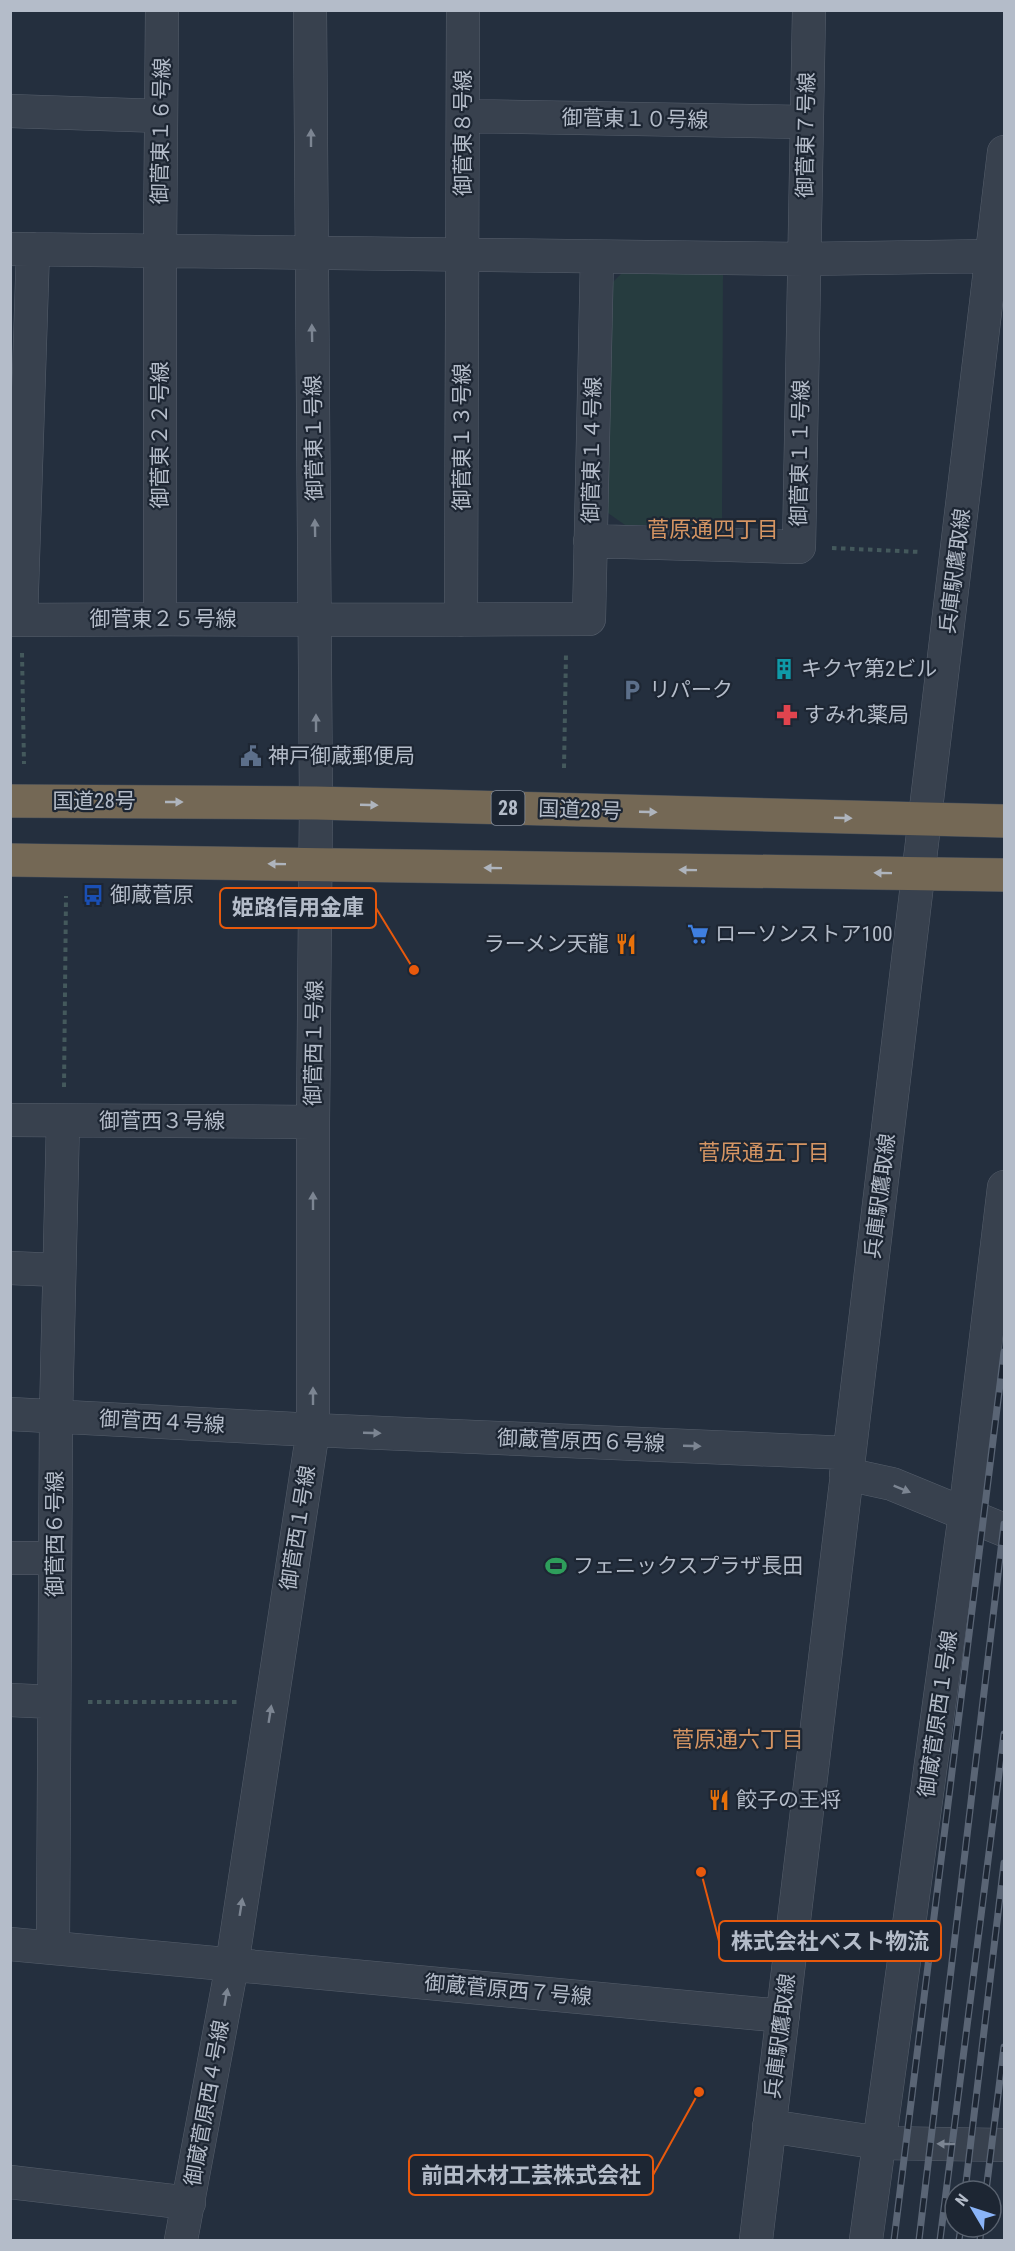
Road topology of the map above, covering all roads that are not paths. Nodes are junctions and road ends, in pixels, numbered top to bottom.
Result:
1 (162, 10) edge
2 (310, 10) edge
3 (463, 10) edge
4 (809, 10) edge
5 (10, 111) edge
6 (161, 116) junction
7 (463, 116) junction
8 (807, 122) junction
9 (1005, 152) edge
10 (22, 249) edge
11 (160, 252) junction
12 (311, 252) junction
13 (463, 255) junction
14 (992, 256) junction
15 (597, 257) junction
16 (804, 259) junction
17 (590, 542) junction
18 (160, 618) junction
19 (16, 620) edge
20 (316, 620) junction
21 (461, 620) junction
22 (10, 801) edge
23 (316, 803) junction
24 (925, 820) junction
25 (1005, 821) edge
26 (10, 860) edge
27 (315, 865) junction
28 (918, 873) junction
29 (1005, 876) edge
30 (10, 1120) edge
31 (63, 1121) junction
32 (313, 1122) junction
33 (1005, 1187) edge
34 (10, 1268) edge
35 (58, 1270) junction
36 (10, 1414) edge
37 (56, 1416) junction
38 (313, 1430) junction
39 (847, 1463) junction
40 (965, 1514) junction
41 (1005, 1530) edge
42 (10, 1557) edge
43 (55, 1558) junction
44 (10, 1700) edge
45 (54, 1702) junction
46 (10, 1944) edge
47 (53, 1947) junction
48 (232, 1965) junction
49 (783, 2016) junction
50 (769, 2126) junction
51 (880, 2143) junction
52 (1005, 2145) edge
53 (10, 2182) edge
54 (189, 2203) junction
55 (182, 2241) edge
56 (756, 2241) edge
57 (866, 2241) edge

1 - 6 street, 御菅東１６号線
12 -> 2 street, 御菅東１号線
3 - 7 street, 御菅東８号線
4 - 8 street, 御菅東７号線
5 - 6 street
6 - 11 street, 御菅東１６号線
7 - 8 street, 御菅東１０号線
7 - 13 street, 御菅東８号線
8 - 16 street, 御菅東７号線
9 - 14 street, 兵庫駅鷹取線
10 - 11 street
10 - 19 street
11 - 12 street
11 - 18 street, 御菅東２２号線
12 - 13 street
20 -> 12 street, 御菅東１号線
13 - 15 street
13 - 21 street, 御菅東１３号線
14 - 16 street
14 - 24 street, 兵庫駅鷹取線
15 - 16 street
15 - 17 street, 御菅東１４号線
16 - 17 street, 御菅東１１号線
17 - 21 street, 御菅東１４号線
18 - 19 street, 御菅東２５号線
18 - 20 street, 御菅東２５号線
20 - 21 street, 御菅東１４号線
23 -> 20 street, 御菅東１号線
22 -> 23 highway, 国道28号 / 28
23 -> 24 highway, 国道28号 / 28
23 - 27 street, 御菅東１号線
24 - 25 highway, 国道28号 / 28
24 - 28 street, 兵庫駅鷹取線
27 -> 26 highway
28 -> 27 highway
27 - 32 street, 御菅西１号線
28 - 29 highway
28 - 39 street, 兵庫駅鷹取線
30 - 31 street, 御菅西３号線
31 - 32 street, 御菅西３号線
31 - 35 street, 御菅西６号線
38 -> 32 street, 御菅西１号線
33 - 40 street, 御蔵菅原西１号線
34 - 35 street
35 - 37 street, 御菅西６号線
36 - 37 street, 御菅西４号線
37 - 38 street, 御菅西４号線
37 - 43 street, 御菅西６号線
38 -> 39 street, 御蔵菅原西６号線
48 -> 38 street, 御菅西１号線
39 -> 40 street, 御蔵菅原西６号線
39 - 49 street, 兵庫駅鷹取線
40 - 41 street, 御蔵菅原西６号線
40 - 51 street, 御蔵菅原西１号線
42 - 43 street
43 - 45 street, 御菅西６号線
44 - 45 street
45 - 47 street, 御菅西６号線
46 - 47 street
47 - 48 street
48 - 49 street, 御蔵菅原西７号線
54 -> 48 street, 御蔵菅原西４号線
49 - 50 street, 兵庫駅鷹取線
50 - 51 street
50 - 56 street, 兵庫駅鷹取線
52 -> 51 street
51 - 57 street, 御蔵菅原西１号線
53 - 54 street
54 - 55 street, 御蔵菅原西４号線

